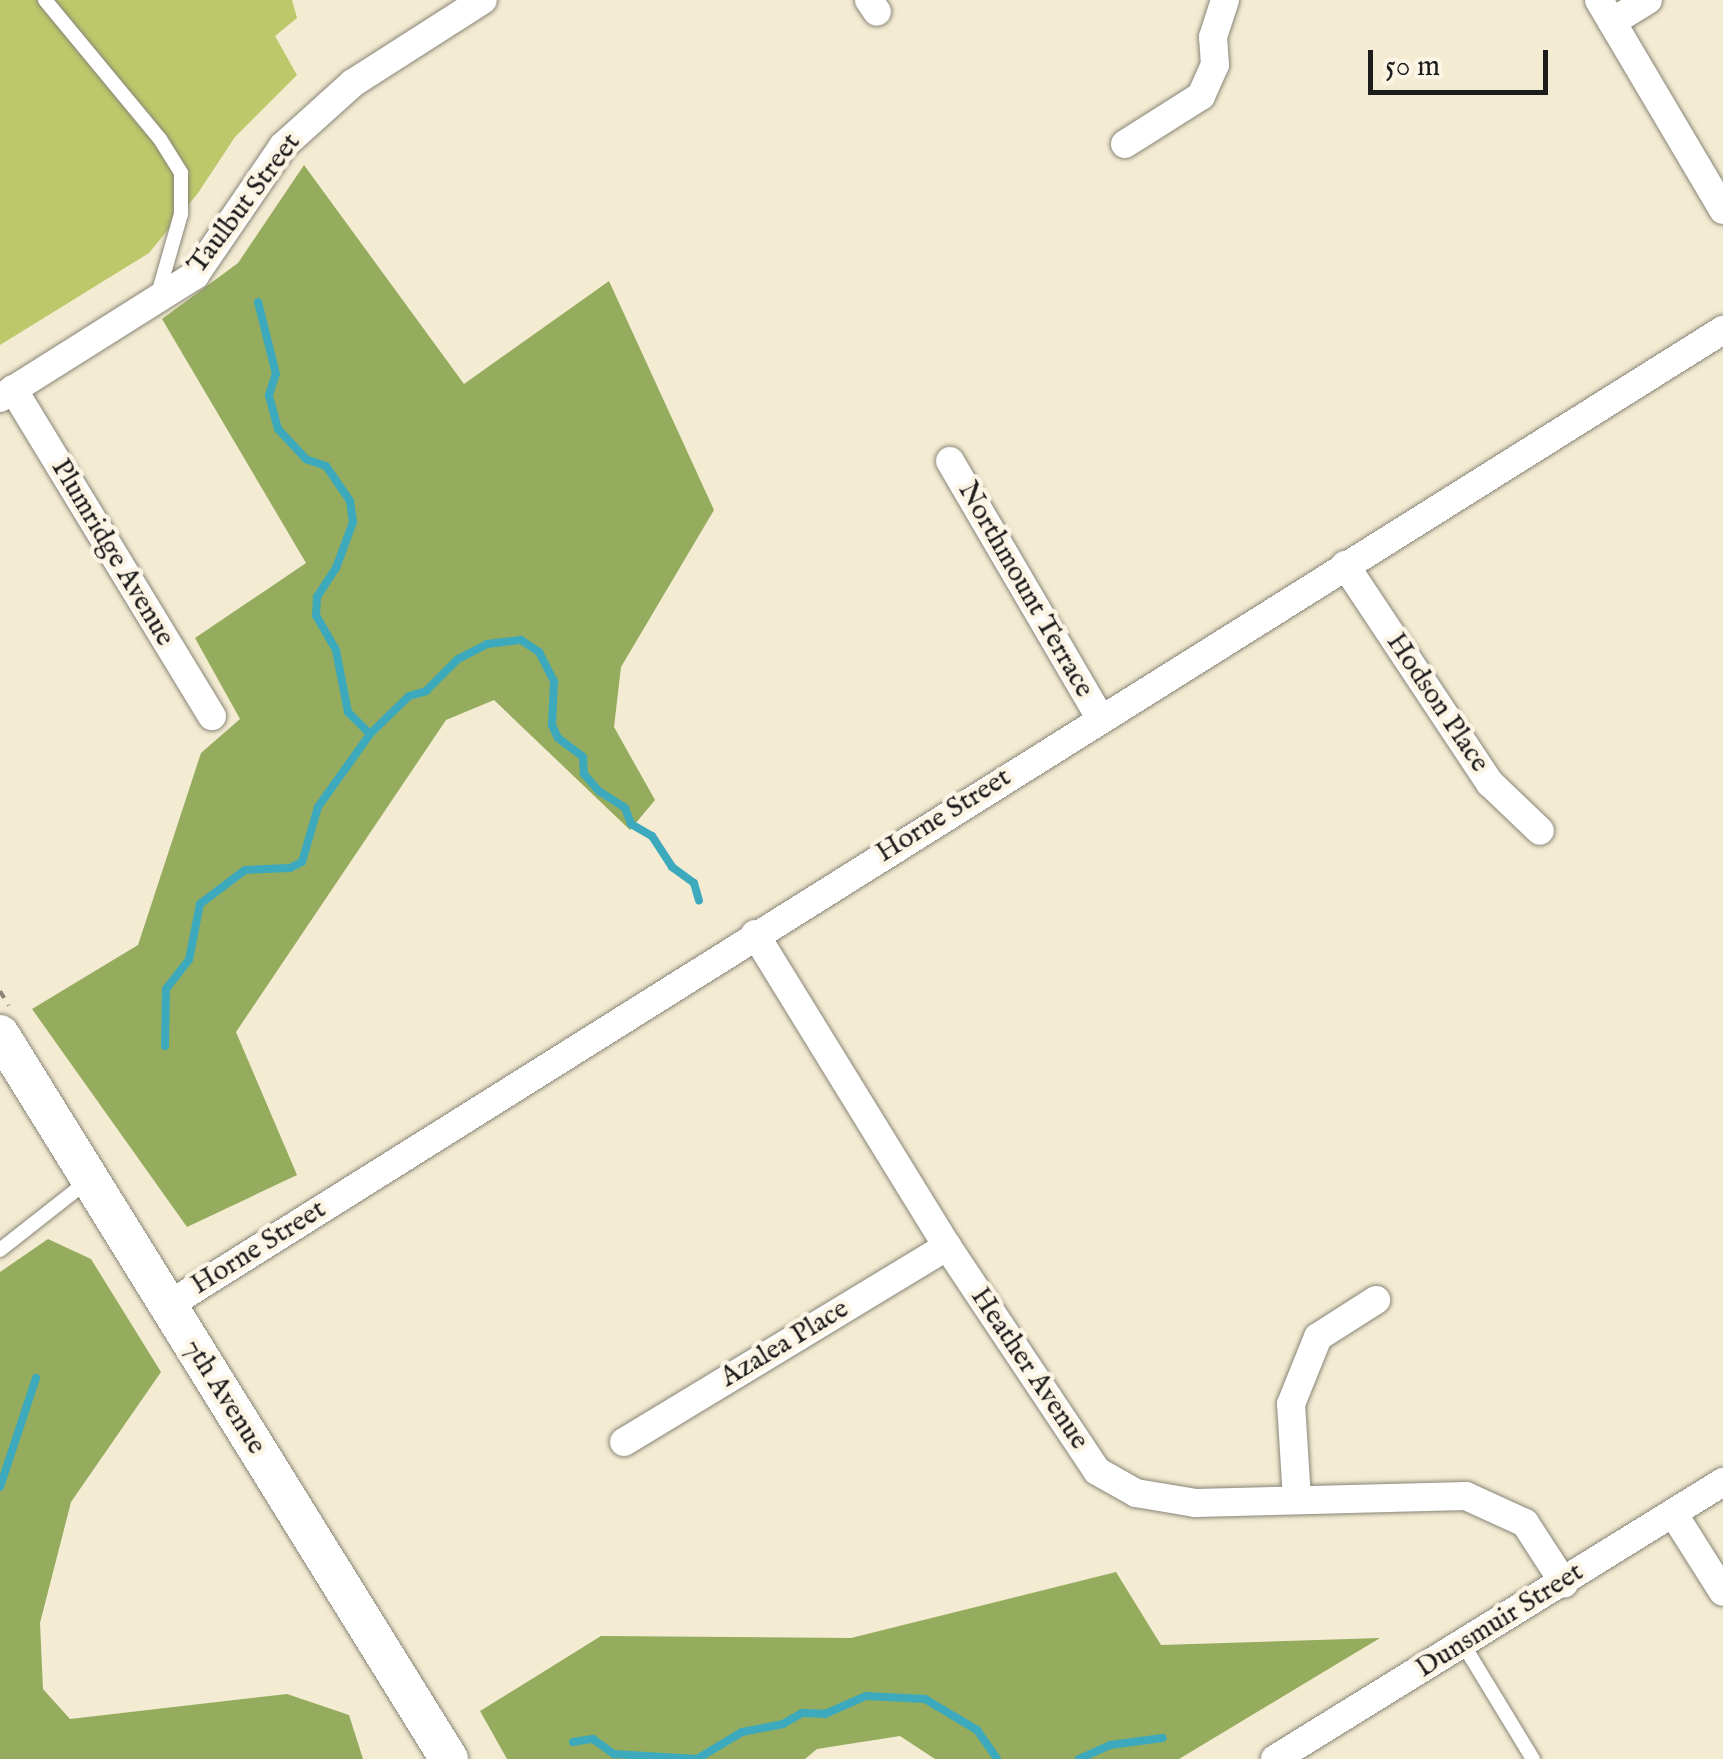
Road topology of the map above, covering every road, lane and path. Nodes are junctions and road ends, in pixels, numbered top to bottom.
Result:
1 (45, 0) edge
2 (483, 0) edge
3 (1225, 0) edge
4 (1648, 0) edge
5 (1606, 11) edge
6 (1125, 144) dead end
7 (1723, 210) edge
8 (156, 300) junction
9 (1723, 330) edge
10 (7, 393) edge
11 (950, 461) dead end
12 (1345, 565) junction
13 (212, 716) dead end
14 (1100, 718) junction
15 (1540, 830) dead end
16 (756, 934) junction
17 (0, 1034) edge
18 (89, 1180) junction
19 (947, 1246) junction
20 (0, 1250) edge
21 (1376, 1300) dead end
22 (167, 1306) junction
23 (624, 1442) dead end
24 (1723, 1482) edge
25 (1297, 1498) junction
26 (1673, 1514) junction
27 (1564, 1582) junction
28 (1723, 1592) edge
29 (1463, 1644) junction
30 (450, 1759) edge
31 (1275, 1759) edge
32 (1533, 1759) edge

1 - 8 lane
2 - 8 street, Taulbut Street
3 - 6 street
4 - 5 street
5 - 7 street
8 - 10 street, Taulbut Street
9 - 12 street, Horne Street
10 - 13 street, Plumridge Avenue
11 - 14 street, Northmount Terrace
12 - 14 street, Horne Street
12 - 15 street, Hodson Place
14 - 16 street, Horne Street
16 - 19 street, Heather Avenue
16 - 22 street, Horne Street
17 - 18 street, 7th Avenue
18 - 20 lane
18 - 22 street, 7th Avenue
19 - 23 street, Azalea Place
19 - 25 street, Heather Avenue
21 - 25 street
22 - 30 street, 7th Avenue
24 - 26 street, Dunsmuir Street
25 - 27 street, Heather Avenue
26 - 27 street, Dunsmuir Street
26 - 28 street
27 - 29 street, Dunsmuir Street
29 - 31 street, Dunsmuir Street
29 - 32 lane

